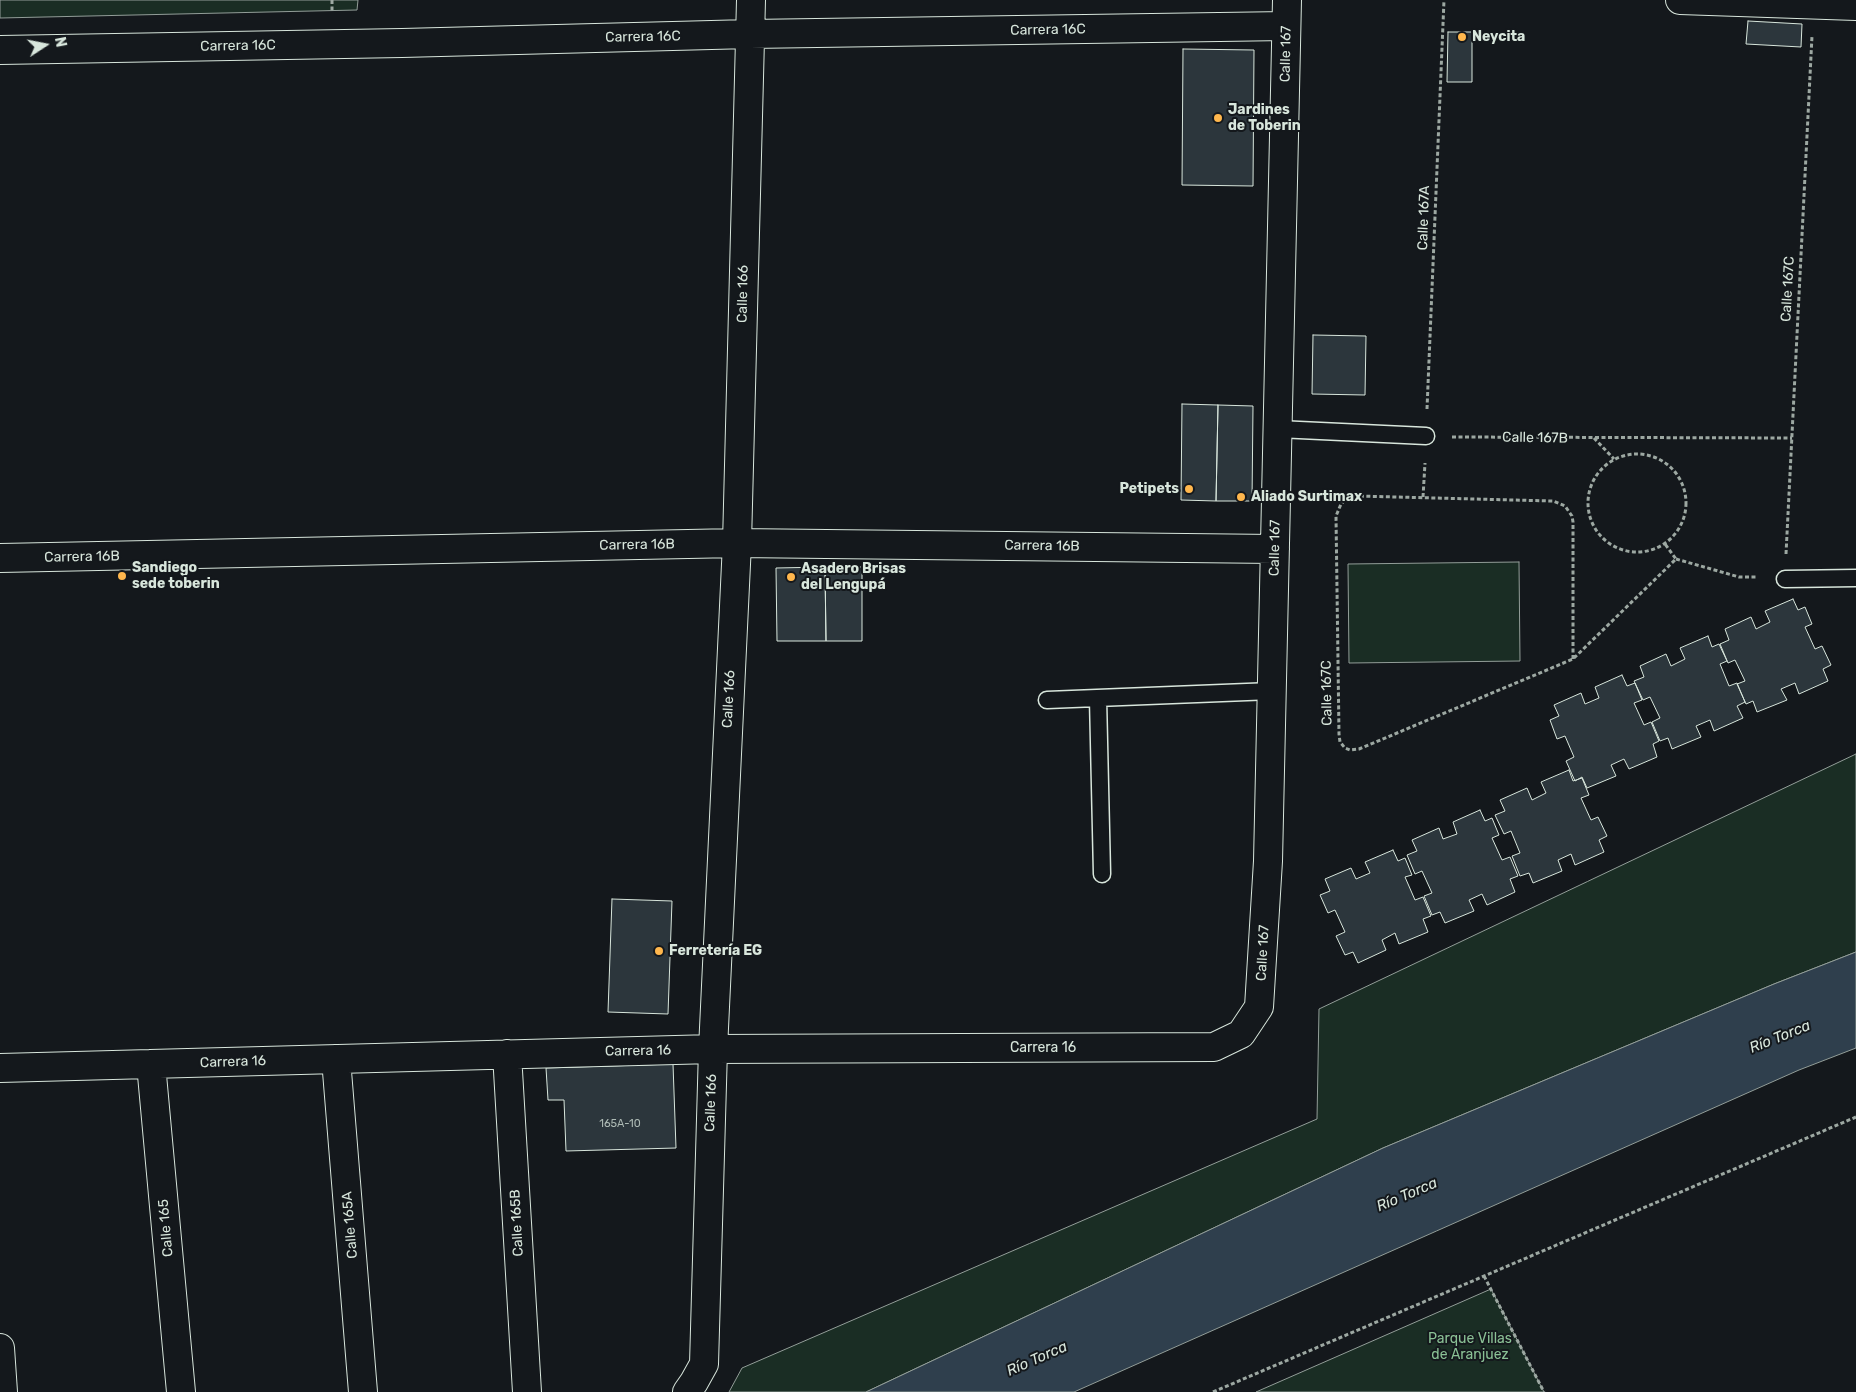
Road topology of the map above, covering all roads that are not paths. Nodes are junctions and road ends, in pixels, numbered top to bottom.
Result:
1 (751, 0) edge
2 (1680, 0) edge
3 (1856, 6) edge
4 (1287, 13) edge
5 (750, 34) junction
6 (0, 50) edge
7 (1278, 429) junction
8 (1426, 436) road end
9 (737, 543) junction
10 (1275, 549) junction
11 (0, 558) edge
12 (1785, 578) road end
13 (1856, 578) edge
14 (1272, 692) junction
15 (1098, 698) junction
16 (1047, 700) dead end
17 (1102, 874) dead end
18 (1259, 1007) joint
19 (713, 1049) junction
20 (507, 1054) junction
21 (336, 1059) junction
22 (151, 1064) junction
23 (0, 1068) edge
24 (0, 1348) edge
25 (3, 1392) edge
26 (181, 1392) edge
27 (363, 1392) edge
28 (526, 1392) edge
29 (687, 1392) edge

1 - 5 street, Calle 166
2 - 3 street
4 - 5 street, Carrera 16C
4 - 7 street, Calle 167
5 - 6 street, Carrera 16C
5 - 9 street, Calle 166
7 - 8 lane
7 - 10 street, Calle 167
9 - 10 street, Carrera 16B
9 - 11 street, Carrera 16B
9 - 19 street, Calle 166
10 - 14 street, Calle 167
12 - 13 lane
14 - 15 lane
14 - 18 street, Calle 167
15 - 16 lane
15 - 17 lane
18 - 19 street, Carrera 16
19 - 20 street, Carrera 16
19 - 29 street, Calle 166
20 - 21 street, Carrera 16
20 - 28 street, Calle 165B
21 - 22 street, Carrera 16
21 - 27 street, Calle 165A
22 - 23 street, Carrera 16
22 - 26 street, Calle 165
24 - 25 street

